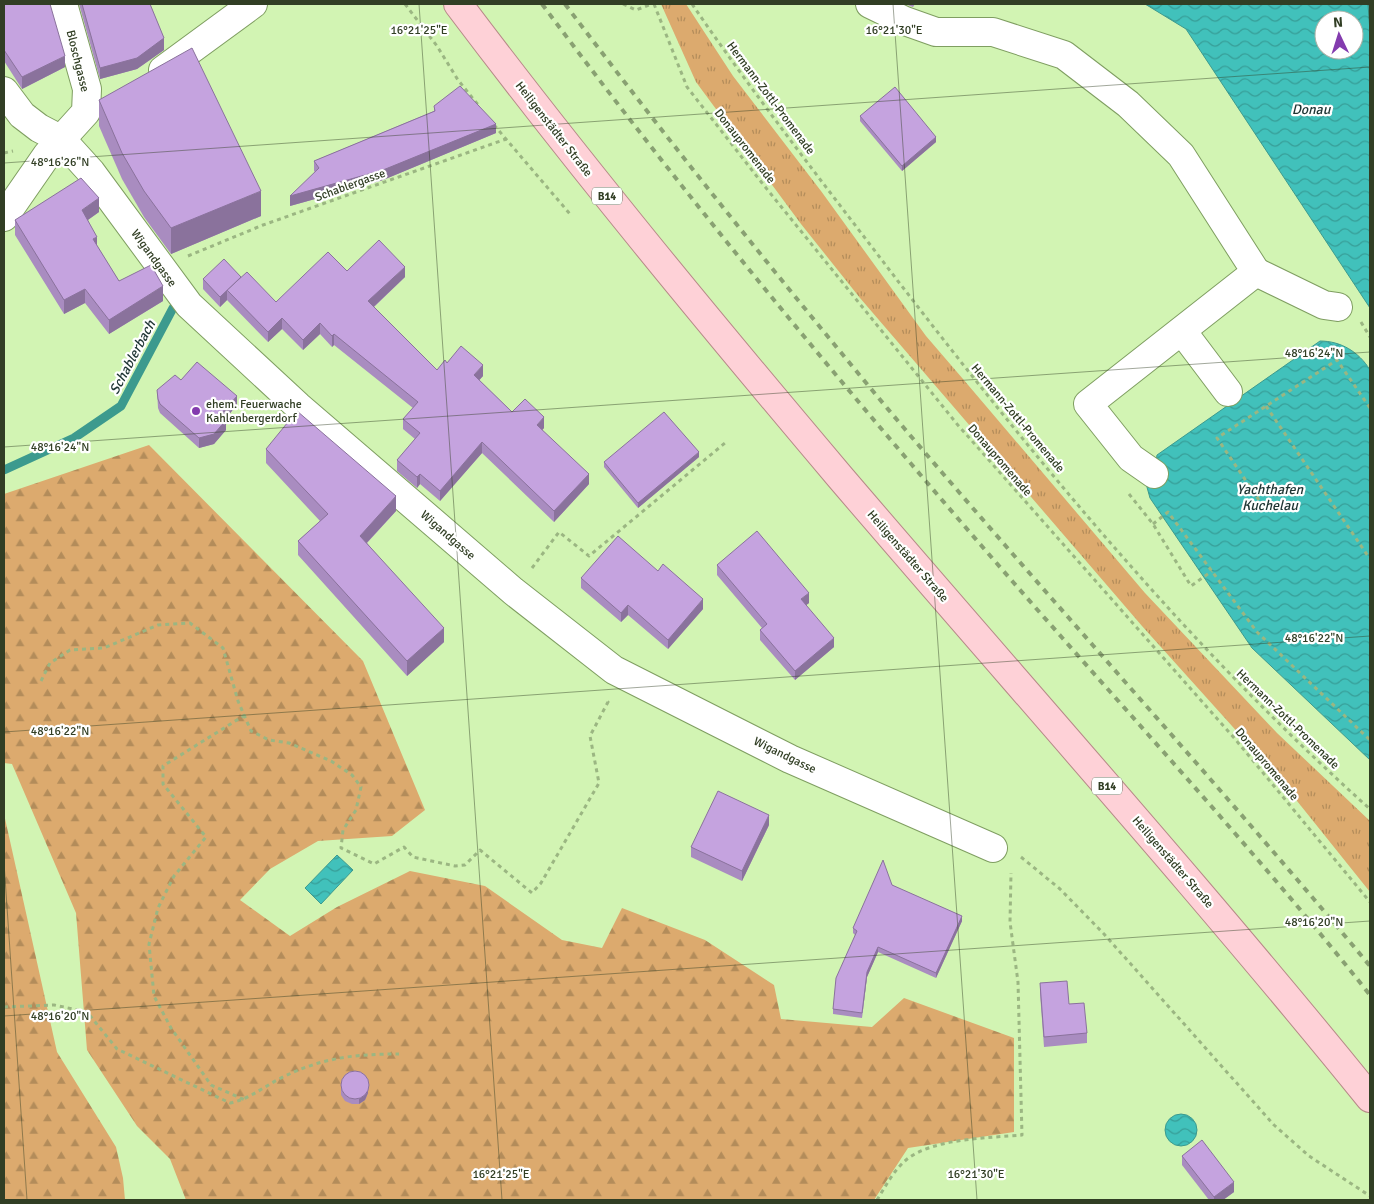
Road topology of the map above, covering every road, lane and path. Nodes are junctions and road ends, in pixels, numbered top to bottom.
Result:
1 (63, 4) edge
2 (253, 4) edge
3 (405, 4) edge
4 (458, 4) edge
5 (623, 4) edge
6 (653, 4) edge
7 (692, 4) edge
8 (870, 4) edge
9 (145, 82) edge
10 (4, 91) edge
11 (482, 110) edge
12 (488, 117) edge
13 (506, 139) junction
14 (62, 140) junction
15 (570, 214) dead end
16 (4, 217) edge
17 (200, 251) edge
18 (1256, 272) junction
19 (1338, 308) dead end
20 (1182, 331) junction
21 (1228, 392) dead end
22 (1266, 406) junction
23 (1370, 408) edge
24 (725, 442) dead end
25 (1130, 458) junction
26 (1154, 474) dead end
27 (1259, 500) dead end
28 (1152, 524) junction
29 (1370, 559) edge
30 (530, 571) dead end
31 (1212, 571) junction
32 (41, 681) dead end
33 (600, 696) dead end
34 (244, 715) junction
35 (1370, 740) edge
36 (1370, 809) edge
37 (993, 848) joint
38 (1011, 873) dead end
39 (1370, 902) edge
40 (4, 1007) edge
41 (399, 1054) dead end
42 (1370, 1098) edge
43 (245, 1100) junction
44 (1370, 1196) edge
45 (877, 1200) edge

1 - 14 street, Bloschgasse
2 - 9 street
3 - 11 path
4 - 42 main road, Heiligenstädter Straße / B14
5 - 6 path
6 - 39 path, Donaupromenade
7 - 36 path, Hermann-Zottl-Promenade
8 - 18 street
10 - 14 street, Wigandgasse
12 - 13 path
13 - 15 path
13 - 17 path, Schablergasse
14 - 16 street, Bloschgasse
14 - 37 street, Wigandgasse
18 - 19 street
18 - 20 street
20 - 21 street
20 - 25 street
22 - 23 path
22 - 27 path
22 - 29 path
24 - 30 path
25 - 26 street
25 - 28 path
28 - 31 path
28 - 31 path
31 - 35 path
32 - 34 path
33 - 34 path
34 - 43 path
37 - 44 path
38 - 45 path
40 - 43 path
41 - 43 path

